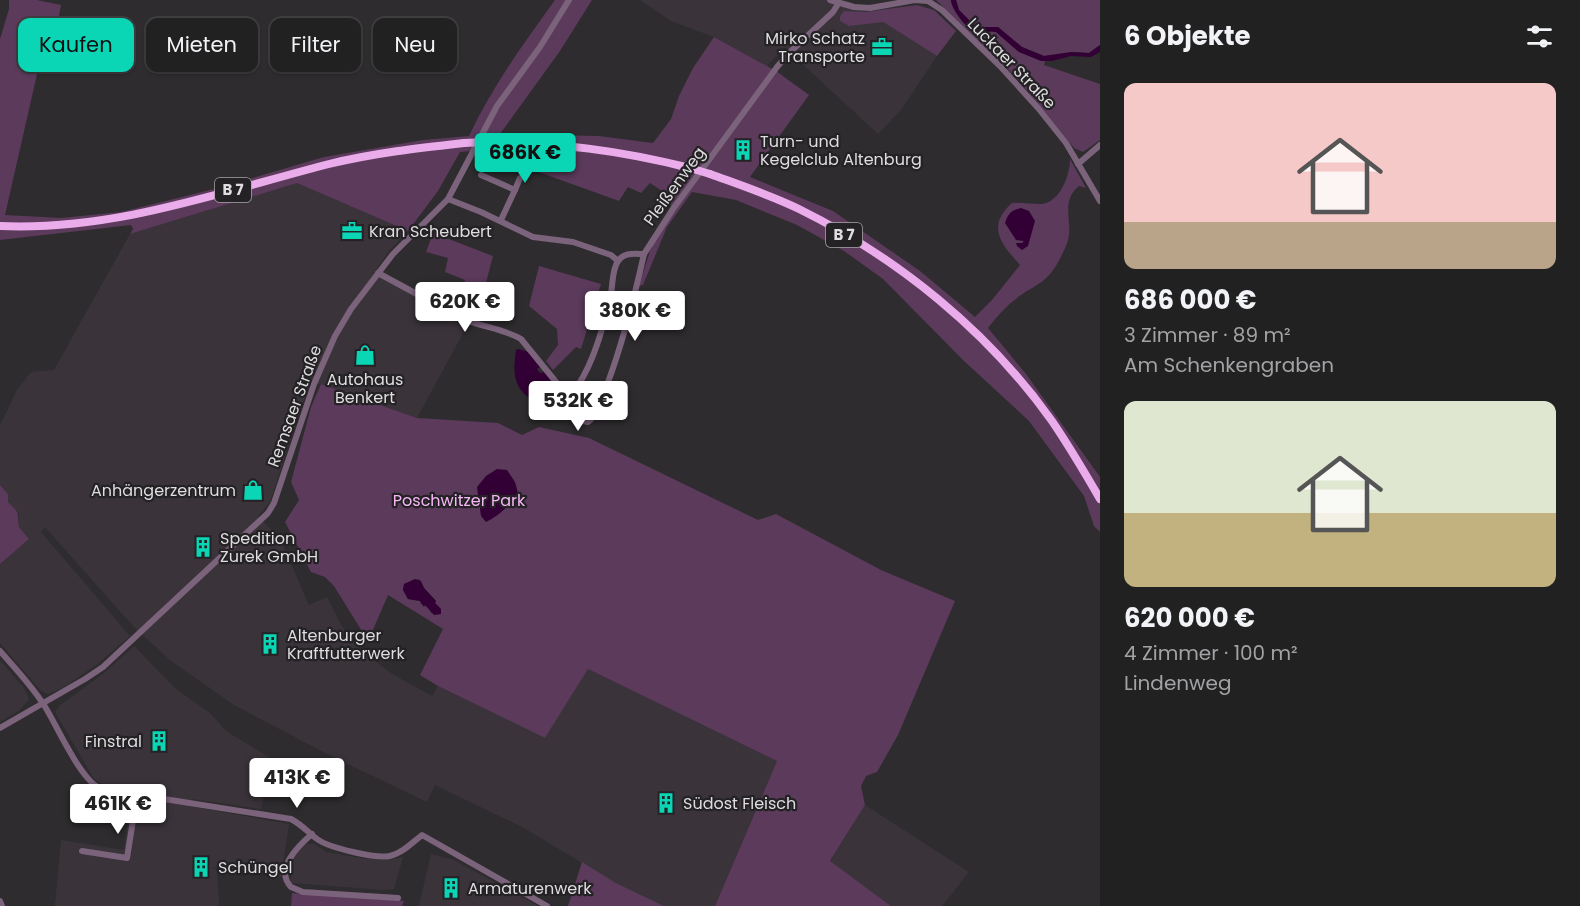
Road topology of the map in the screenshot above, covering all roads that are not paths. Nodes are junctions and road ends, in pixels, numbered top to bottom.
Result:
1 (569, 0) edge
2 (830, 0) edge
3 (838, 4) junction
4 (1100, 145) edge
5 (1078, 164) junction
6 (481, 175) dead end
7 (520, 178) dead end
8 (515, 190) junction
9 (448, 199) junction
10 (1100, 201) edge
11 (501, 220) junction
12 (0, 226) edge
13 (644, 254) junction
14 (618, 261) junction
15 (378, 273) junction
16 (558, 386) junction
17 (1100, 499) edge
18 (0, 651) edge
19 (43, 704) junction
20 (0, 728) edge
21 (137, 795) junction
22 (312, 834) junction
23 (82, 851) dead end
24 (398, 898) dead end
25 (0, 901) edge
26 (2, 906) edge
27 (547, 906) edge

1 - 9 street, Remsaer Straße
2 - 3 street, Luckaer Straße
3 - 5 street, Luckaer Straße
3 - 13 street, Pleißenweg
4 - 5 street
5 - 10 street, Luckaer Straße
6 - 8 street
7 - 8 street
8 - 11 street
9 - 11 street
9 - 15 street, Remsaer Straße
11 - 14 street
12 - 17 highway, B 7, bridge
13 - 14 street
13 - 16 street, Pleißenweg
14 - 16 street
15 - 16 street
15 - 19 street, Remsaer Straße
18 - 19 street
19 - 20 street, Remsaer Straße
19 - 21 street
21 - 22 street
21 - 23 street
22 - 24 street
22 - 27 street
25 - 26 street

